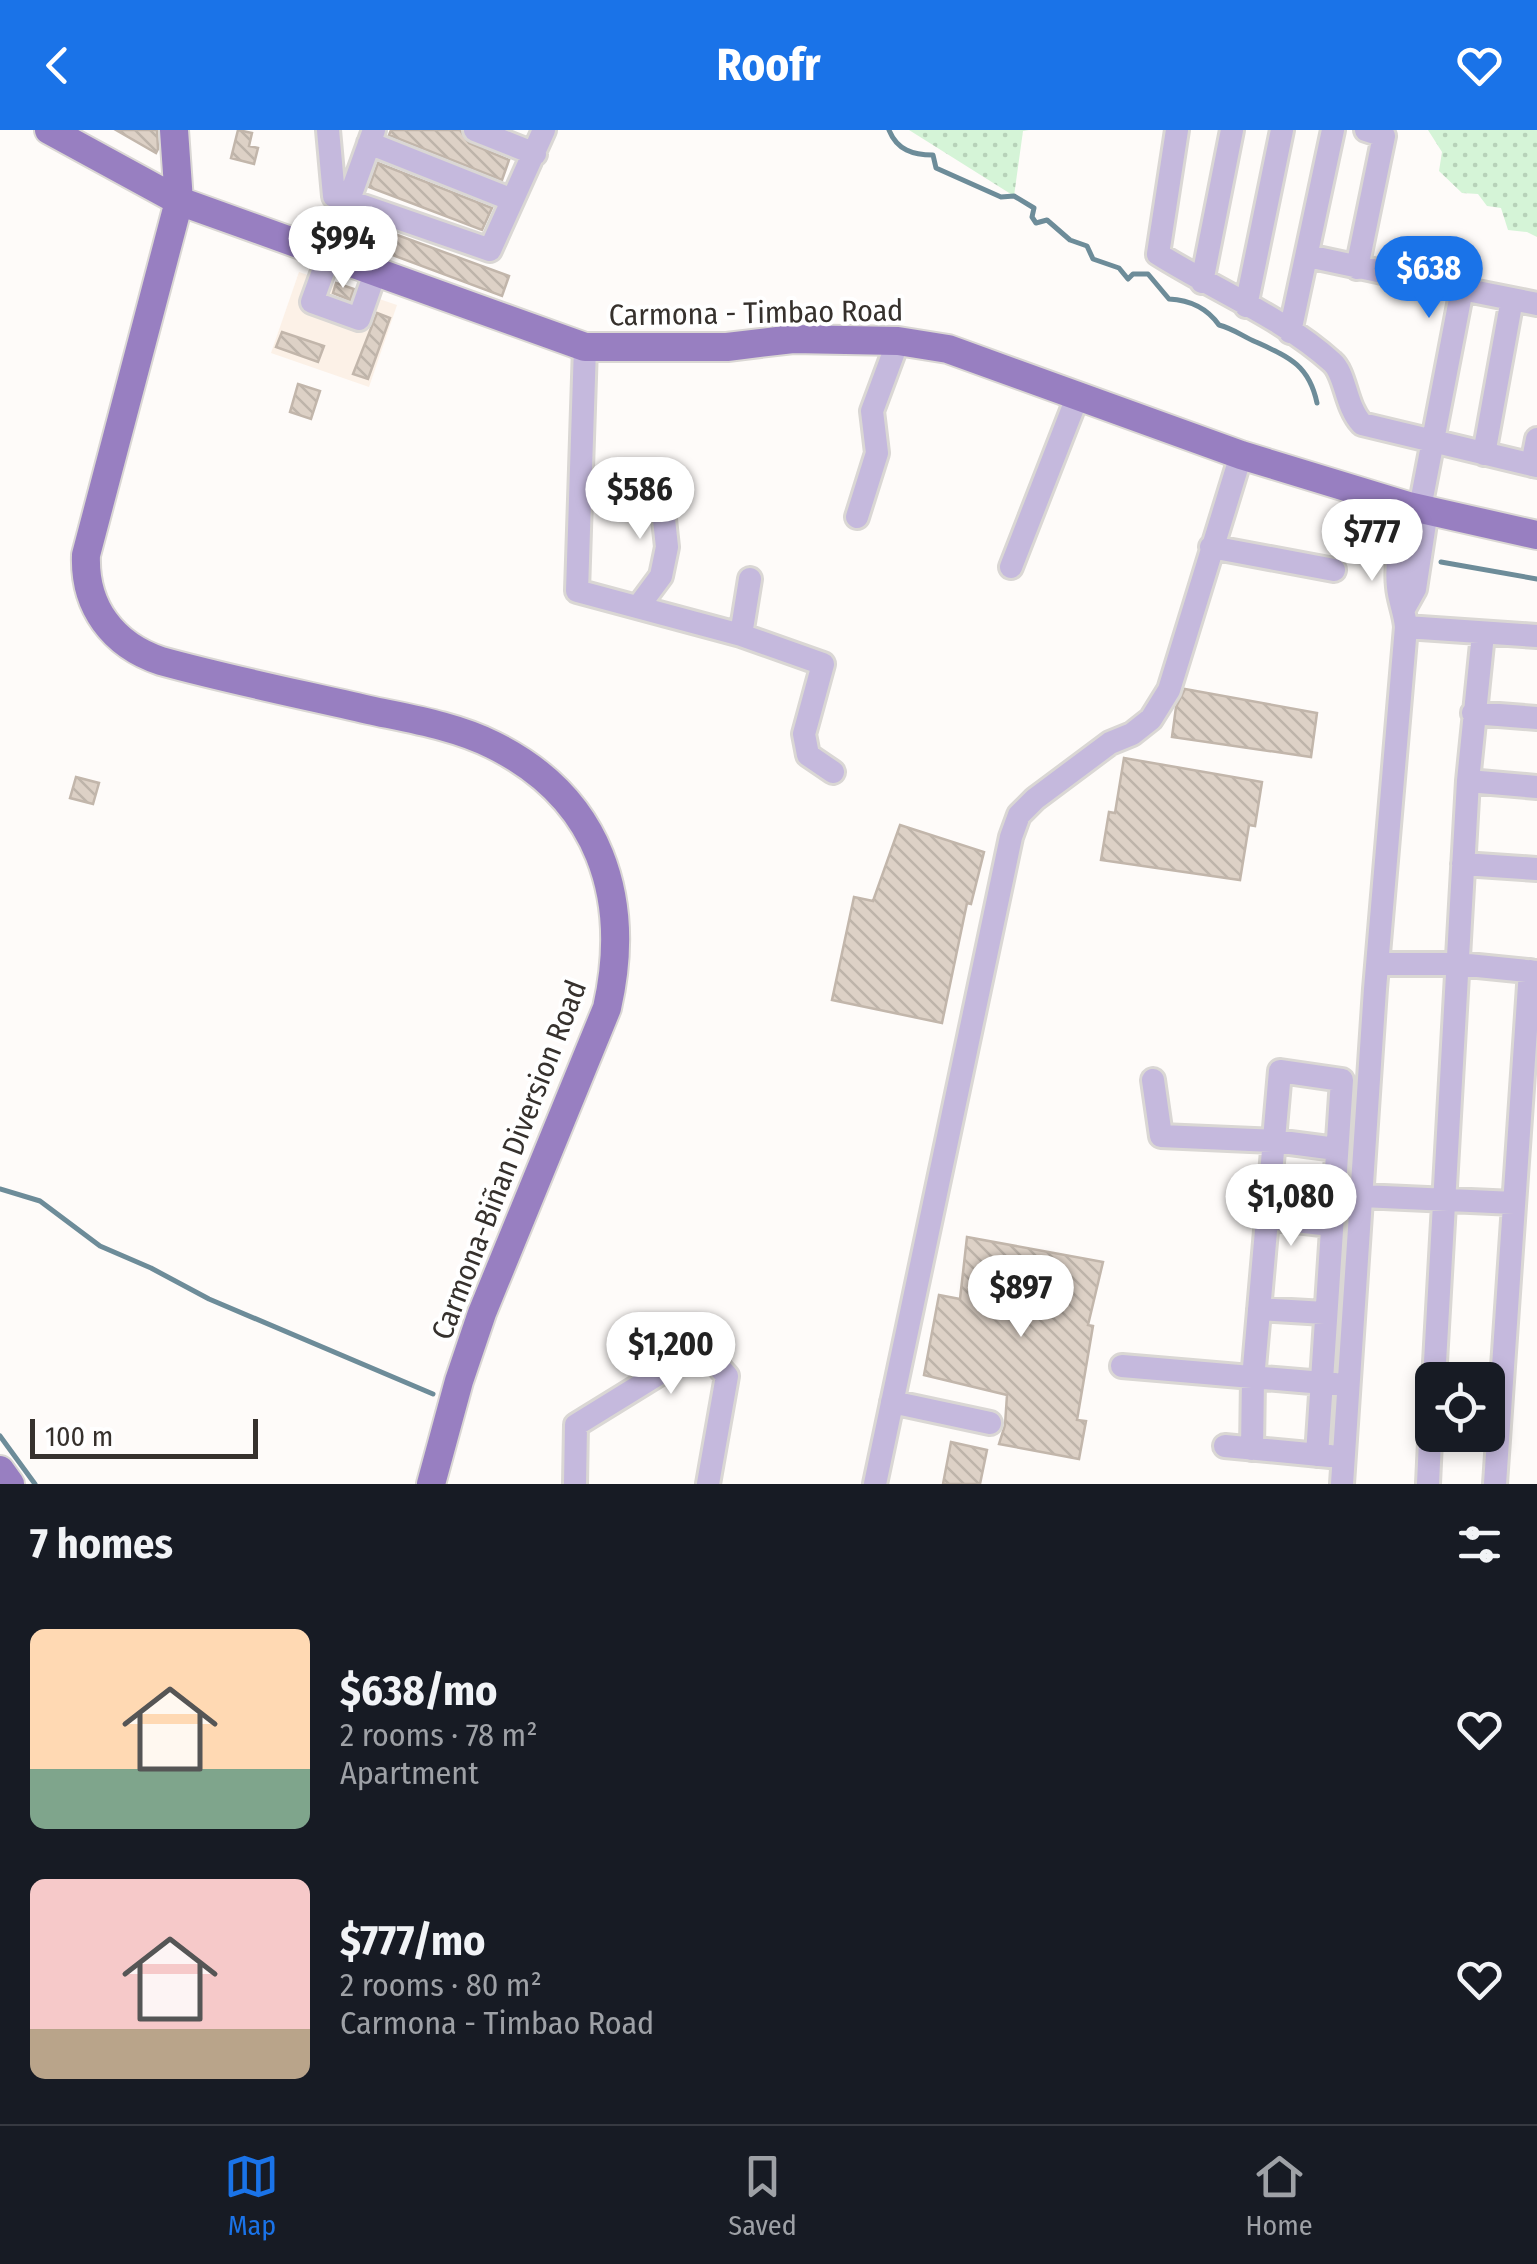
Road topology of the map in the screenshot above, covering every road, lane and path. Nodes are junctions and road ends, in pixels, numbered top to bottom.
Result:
1 (50, 130) edge
2 (174, 130) edge
3 (328, 130) edge
4 (475, 130) edge
5 (544, 130) edge
6 (1178, 130) edge
7 (1232, 130) edge
8 (1282, 130) edge
9 (1333, 130) edge
10 (1366, 130) edge
11 (372, 137) edge
12 (534, 154) junction
13 (510, 199) junction
14 (179, 201) junction
15 (349, 201) junction
16 (328, 256) junction
17 (1308, 256) junction
18 (1356, 268) junction
19 (374, 273) junction
20 (1202, 282) junction
21 (1462, 289) junction
22 (1512, 299) junction
23 (1537, 304) edge
24 (1246, 306) junction
25 (1290, 332) junction
26 (898, 341) junction
27 (585, 347) junction
28 (1078, 395) junction
29 (1537, 440) edge
30 (1433, 442) junction
31 (1484, 454) junction
32 (1240, 455) junction
33 (1535, 466) edge
34 (660, 482) dead end
35 (1419, 508) junction
36 (857, 518) dead end
37 (1537, 535) edge
38 (1211, 547) junction
39 (1011, 568) dead end
40 (1334, 570) dead end
41 (750, 580) dead end
42 (638, 607) junction
43 (1406, 617) junction
44 (1483, 634) junction
45 (741, 635) junction
46 (1537, 636) edge
47 (1473, 714) junction
48 (1537, 718) edge
49 (833, 772) dead end
50 (1468, 781) junction
51 (1537, 787) edge
52 (1463, 864) junction
53 (1537, 870) edge
54 (1378, 964) junction
55 (1458, 964) junction
56 (1534, 972) edge
57 (1153, 1080) dead end
58 (1275, 1141) junction
59 (1336, 1149) junction
60 (1362, 1196) junction
61 (1444, 1199) junction
62 (1514, 1203) junction
63 (1268, 1218) junction
64 (1331, 1225) junction
65 (1260, 1309) junction
66 (1326, 1313) junction
67 (1435, 1362) edge
68 (1122, 1366) dead end
69 (1253, 1379) junction
70 (1321, 1383) junction
71 (1348, 1384) junction
72 (892, 1402) junction
73 (990, 1423) dead end
74 (1225, 1446) dead end
75 (1252, 1449) junction
76 (1429, 1452) edge
77 (1317, 1455) junction
78 (1343, 1458) junction
79 (0, 1470) edge
80 (10, 1484) edge
81 (431, 1484) edge
82 (575, 1484) edge
83 (708, 1484) edge
84 (875, 1484) edge
85 (1342, 1484) edge
86 (1428, 1484) edge
87 (1495, 1484) edge

1 - 14 main road, Carmona - Timbao Road
2 - 14 main road, Carmona-Biñan Diversion Road
3 - 15 street
4 - 12 street
5 - 12 street
6 - 20 street
7 - 20 street
8 - 24 street
9 - 17 street
10 - 18 street
11 - 13 street
11 - 15 street
12 - 13 street
13 - 15 street
14 - 16 main road, Carmona - Timbao Road
14 - 81 main road, Carmona-Biñan Diversion Road
15 - 16 street
16 - 19 main road, Carmona - Timbao Road
16 - 19 street
17 - 18 street
17 - 25 street
18 - 21 street
19 - 27 main road, Carmona - Timbao Road
20 - 24 street
21 - 22 street
21 - 30 street
22 - 23 street
22 - 31 street
24 - 25 street
25 - 30 street
26 - 27 main road, Carmona - Timbao Road
26 - 28 main road, Carmona - Timbao Road
26 - 36 street
27 - 42 street
28 - 32 main road, Carmona - Timbao Road
28 - 39 street
29 - 33 street
30 - 31 street
30 - 35 street
31 - 33 street
32 - 35 main road, Carmona - Timbao Road
32 - 38 street
34 - 42 street
35 - 37 main road, Carmona - Timbao Road
35 - 43 street
38 - 40 street
38 - 72 street
41 - 45 street
42 - 45 street
43 - 44 street
43 - 54 street
44 - 46 street
44 - 47 street
45 - 49 street
47 - 48 street
47 - 50 street
50 - 51 street
50 - 52 street
52 - 53 street
52 - 55 street
54 - 55 street
54 - 60 street
55 - 56 street
55 - 61 street
56 - 62 street
57 - 58 street
58 - 59 street
58 - 59 street
58 - 63 street
59 - 64 street
60 - 61 street
60 - 71 street
61 - 62 street
61 - 67 street
62 - 87 street
63 - 64 street
63 - 65 street
64 - 66 street
65 - 66 street
65 - 69 street
66 - 70 street
68 - 69 street
69 - 70 street
69 - 75 street
70 - 71 street
70 - 77 street
71 - 78 street
72 - 73 street
72 - 84 street
74 - 75 street
75 - 77 street
76 - 86 street
77 - 78 street
78 - 85 street
79 - 80 main road
82 - 83 street

